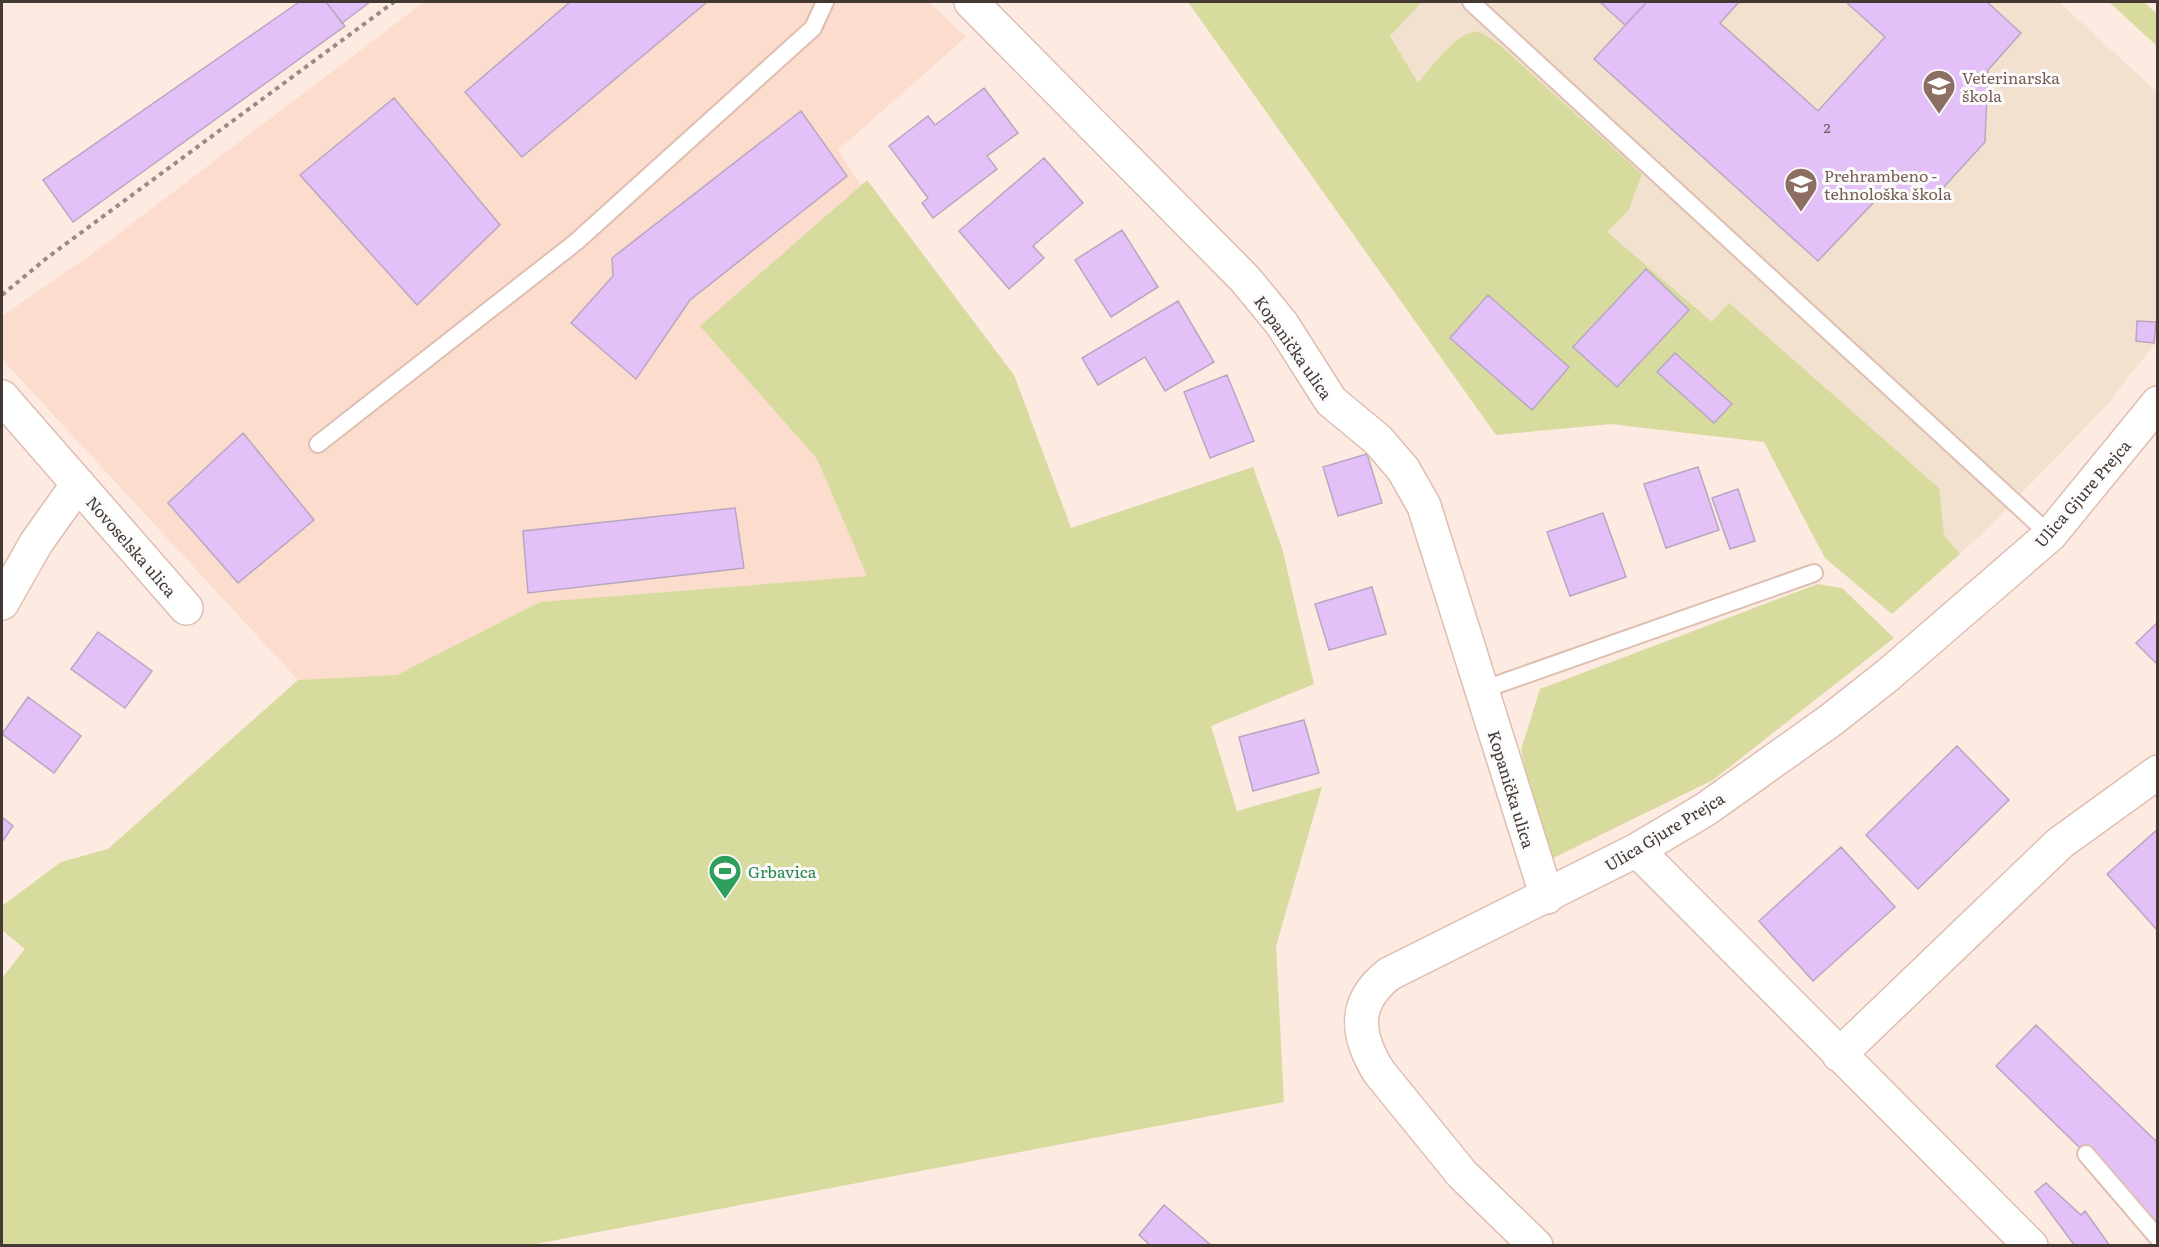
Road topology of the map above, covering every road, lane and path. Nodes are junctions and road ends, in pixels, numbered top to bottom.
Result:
1 (394, 2) edge
2 (825, 2) edge
3 (971, 2) edge
4 (1471, 2) edge
5 (2, 295) edge
6 (2, 397) edge
7 (2157, 403) edge
8 (318, 444) dead end
9 (78, 484) junction
10 (2050, 535) junction
11 (1814, 573) dead end
12 (2, 603) edge
13 (186, 608) dead end
14 (1482, 690) junction
15 (2157, 772) edge
16 (1636, 850) junction
17 (1546, 897) junction
18 (1839, 1055) junction
19 (2086, 1154) dead end
20 (2157, 1238) edge
21 (1536, 1245) edge
22 (2031, 1245) edge

1 - 5 path
2 - 8 lane
3 - 14 street, Kopanička ulica
4 - 10 lane
6 - 9 street, Novoselska ulica
7 - 10 street, Ulica Gjure Prejca
9 - 12 street, Novoselska ulica
9 - 13 street, Novoselska ulica
10 - 16 street, Ulica Gjure Prejca
11 - 14 lane
14 - 17 street, Kopanička ulica
15 - 18 street
16 - 17 street, Ulica Gjure Prejca
16 - 18 street
17 - 21 street, Ulica Gjure Prejca
18 - 22 street
19 - 20 lane

